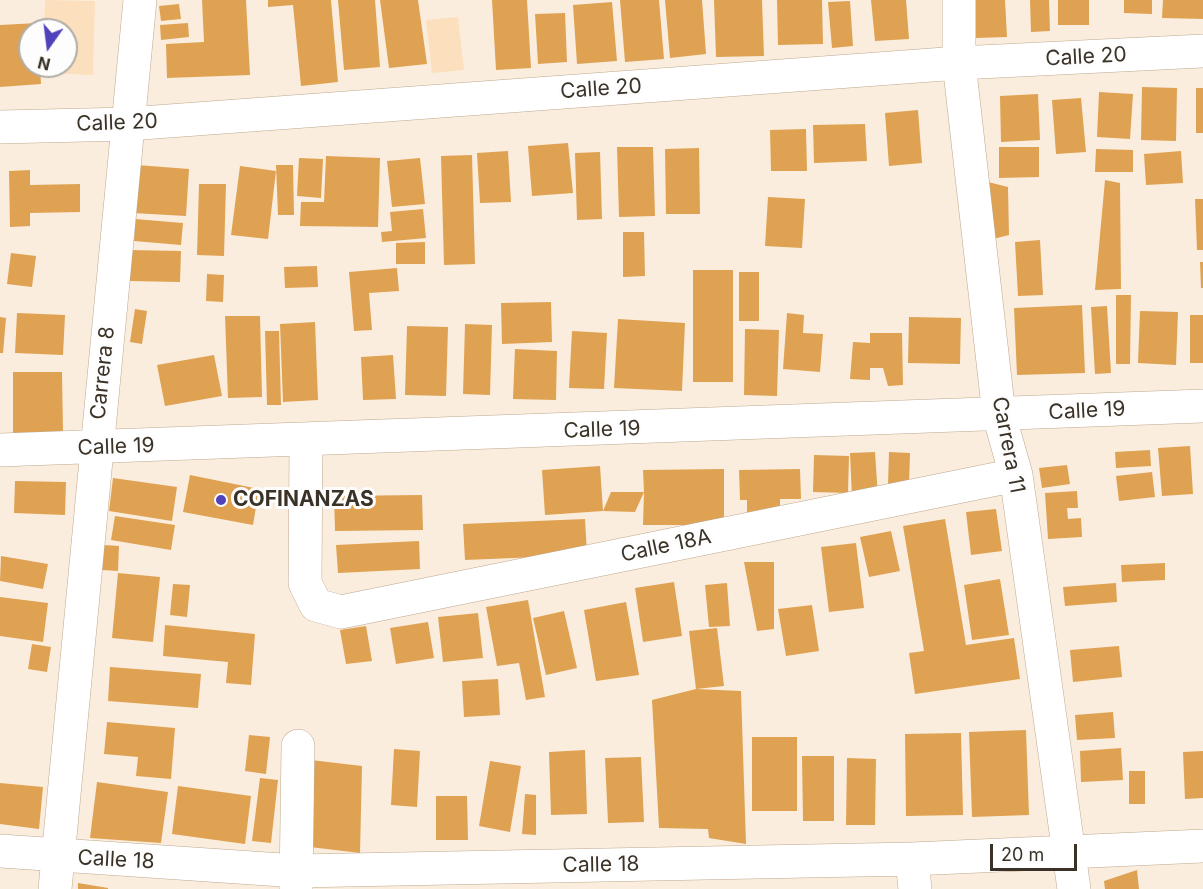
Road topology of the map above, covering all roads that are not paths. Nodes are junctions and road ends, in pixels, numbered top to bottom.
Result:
1 (140, 0) edge
2 (959, 0) edge
3 (1203, 51) edge
4 (959, 63) junction
5 (128, 124) junction
6 (0, 127) edge
7 (1203, 406) edge
8 (999, 415) junction
9 (306, 440) junction
10 (96, 448) junction
11 (0, 450) edge
12 (1016, 475) junction
13 (298, 746) dead end
14 (1203, 846) edge
15 (0, 851) edge
16 (1068, 852) junction
17 (57, 857) junction
18 (913, 874) edge
19 (296, 880) edge
20 (55, 889) edge
21 (1074, 889) edge

1 - 5 street, Carrera 8
2 - 4 street, Carrera 11
3 - 4 street, Calle 20
4 - 5 street, Calle 20
4 - 8 street, Carrera 11
5 - 6 street, Calle 20
5 - 10 street, Carrera 8
7 - 8 street, Calle 19
8 - 9 street, Calle 19
8 - 12 street, Carrera 11
9 - 10 street, Calle 19
9 - 12 street, Calle 18A
10 - 11 street, Calle 19
10 - 17 street, Carrera 8
12 - 16 street, Carrera 11
13 - 19 street
14 - 16 street, Calle 18
15 - 17 street, Calle 18
16 - 18 street, Calle 18
16 - 21 street, Carrera 11
17 - 19 street, Calle 18
17 - 20 street, Carrera 8
18 - 19 street, Calle 18

